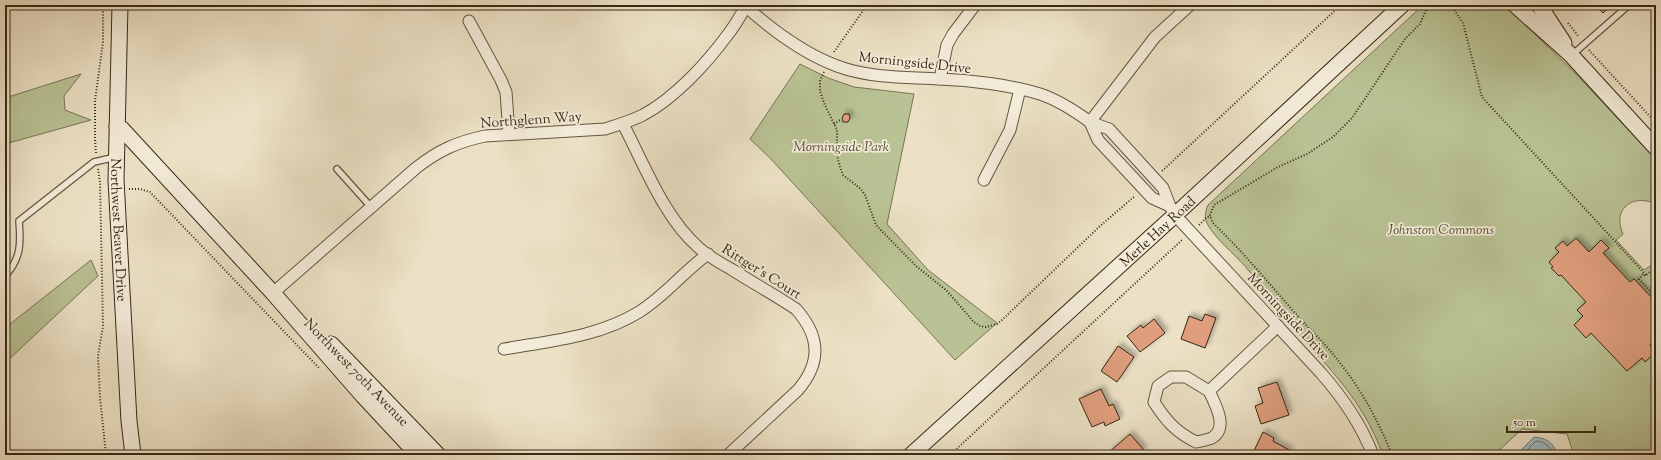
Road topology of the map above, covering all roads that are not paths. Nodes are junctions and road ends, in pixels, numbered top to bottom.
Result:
1 (120, 5) edge
2 (975, 5) edge
3 (1190, 5) edge
4 (1402, 5) edge
5 (1515, 5) edge
6 (1539, 5) edge
7 (1629, 5) edge
8 (746, 6) edge
9 (469, 21) dead end
10 (1572, 55) junction
11 (940, 79) junction
12 (1020, 89) junction
13 (1090, 122) junction
14 (623, 124) junction
15 (117, 126) junction
16 (509, 134) junction
17 (1656, 148) edge
18 (116, 157) junction
19 (337, 169) dead end
20 (984, 180) dead end
21 (371, 207) junction
22 (1172, 210) junction
23 (708, 254) junction
24 (5, 276) edge
25 (273, 293) junction
26 (1278, 326) junction
27 (504, 350) dead end
28 (1209, 391) junction
29 (133, 455) edge
30 (418, 455) edge
31 (438, 455) edge
32 (728, 455) edge
33 (910, 455) edge
34 (1373, 455) edge

1 - 15 main road, Northwest Beaver Drive
2 - 11 street
3 - 13 street
4 - 22 main road, Merle Hay Road
5 - 10 main road
6 - 10 main road
7 - 10 lane
8 - 11 street, Morningside Drive
8 - 14 street, Northglenn Way
9 - 16 street
10 - 17 main road
11 - 12 street, Morningside Drive
12 - 13 street, Morningside Drive
12 - 20 street
13 - 22 street, Morningside Drive
13 - 22 street, Morningside Drive
14 - 16 street, Northglenn Way
14 - 23 street, Rittger's Court
15 - 18 main road, Northwest Beaver Drive
15 - 25 main road, Northwest 70th Avenue
16 - 21 street, Northglenn Way
18 - 24 lane
18 - 29 main road, Northwest Beaver Drive
19 - 21 lane
21 - 25 street, Northglenn Way
22 - 26 street, Morningside Drive
22 - 33 main road, Merle Hay Road
23 - 27 street
23 - 32 street, Rittger's Court
25 - 30 main road, Northwest 70th Avenue
25 - 31 main road, Northwest 70th Avenue
26 - 28 street
26 - 34 street, Morningside Drive
28 - 28 street

